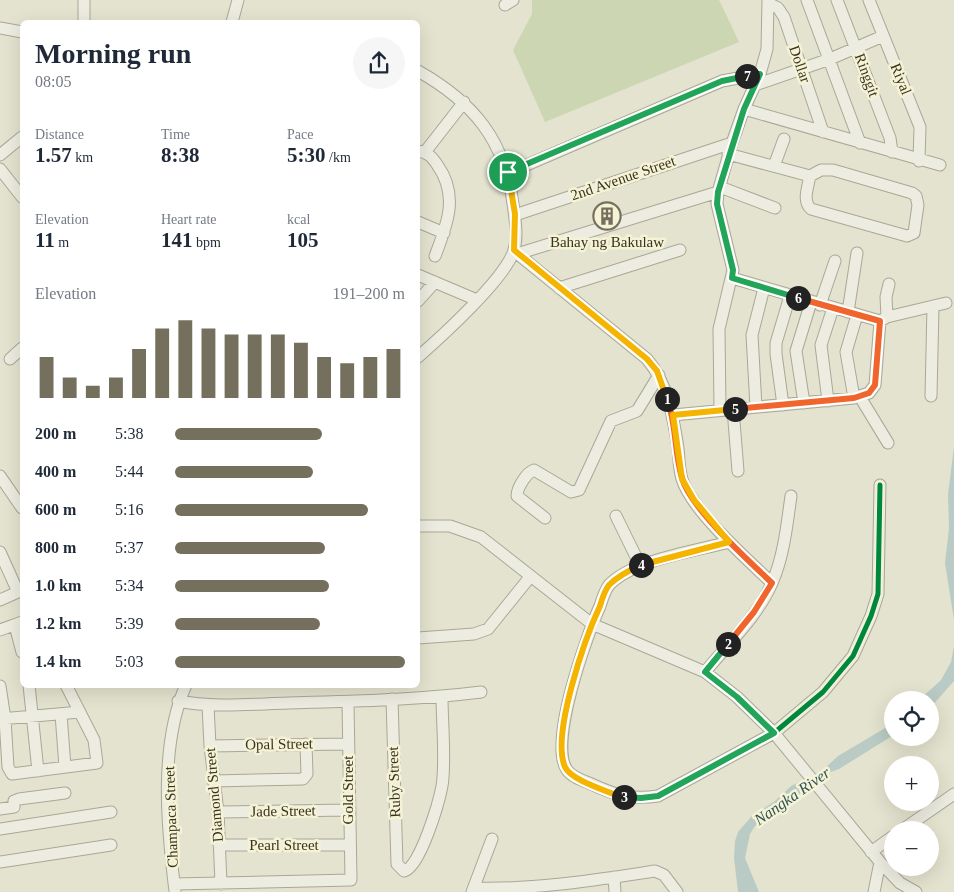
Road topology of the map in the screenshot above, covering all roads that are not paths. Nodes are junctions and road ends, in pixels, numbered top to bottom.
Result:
1 (84, 0) edge
2 (238, 0) edge
3 (807, 0) edge
4 (837, 0) edge
5 (869, 0) edge
6 (774, 3) edge
7 (84, 20) edge
8 (233, 20) edge
9 (0, 28) edge
10 (20, 32) edge
11 (883, 36) junction
12 (857, 48) junction
13 (830, 59) junction
14 (801, 69) junction
15 (420, 72) edge
16 (760, 74) junction
17 (756, 85) junction
18 (464, 102) junction
19 (744, 109) junction
20 (823, 132) junction
21 (20, 139) edge
22 (784, 139) dead end
23 (860, 143) junction
24 (730, 148) junction
25 (421, 151) edge
26 (892, 152) junction
27 (0, 155) edge
28 (919, 161) junction
29 (940, 165) dead end
30 (774, 166) junction
31 (0, 169) edge
32 (508, 172) junction
33 (810, 176) junction
34 (18, 184) edge
35 (719, 189) junction
36 (775, 208) dead end
37 (515, 214) junction
38 (420, 223) edge
39 (444, 233) junction
40 (680, 250) dead end
41 (516, 252) junction
42 (857, 253) dead end
43 (434, 256) dead end
44 (835, 261) dead end
45 (420, 276) edge
46 (732, 278) junction
47 (435, 282) junction
48 (889, 284) dead end
49 (559, 288) junction
50 (764, 288) junction
51 (790, 296) junction
52 (420, 299) edge
53 (477, 300) junction
54 (815, 303) junction
55 (946, 303) dead end
56 (933, 306) junction
57 (833, 308) junction
58 (853, 314) junction
59 (884, 319) junction
60 (20, 350) edge
61 (420, 355) edge
62 (10, 359) dead end
63 (658, 376) junction
64 (931, 396) dead end
65 (857, 397) junction
66 (828, 401) junction
67 (804, 403) junction
68 (783, 405) junction
69 (756, 407) junction
70 (733, 409) junction
71 (720, 410) junction
72 (673, 415) junction
73 (888, 443) dead end
74 (738, 471) dead end
75 (0, 476) edge
76 (880, 485) dead end
77 (792, 496) dead end
78 (20, 505) edge
79 (616, 516) dead end
80 (545, 518) dead end
81 (420, 526) edge
82 (729, 542) junction
83 (0, 552) edge
84 (640, 565) junction
85 (530, 577) junction
86 (772, 583) junction
87 (0, 600) edge
88 (19, 623) edge
89 (592, 624) junction
90 (0, 630) edge
91 (420, 638) edge
92 (705, 672) junction
93 (0, 686) edge
94 (30, 688) edge
95 (68, 688) edge
96 (184, 688) edge
97 (481, 692) dead end
98 (442, 697) junction
99 (392, 699) junction
100 (178, 701) junction
101 (348, 702) junction
102 (208, 706) junction
103 (80, 712) junction
104 (61, 714) junction
105 (33, 716) junction
106 (3, 719) edge
107 (774, 733) junction
108 (306, 744) junction
109 (348, 744) junction
110 (210, 746) junction
111 (65, 767) junction
112 (38, 770) junction
113 (213, 781) junction
114 (65, 793) dead end
115 (954, 794) edge
116 (0, 809) edge
117 (348, 810) junction
118 (111, 812) dead end
119 (218, 812) junction
120 (915, 821) edge
121 (0, 829) edge
122 (492, 839) dead end
123 (884, 843) edge
124 (111, 845) dead end
125 (219, 845) junction
126 (349, 846) junction
127 (871, 852) junction
128 (0, 862) edge
129 (880, 862) junction
130 (614, 877) junction
131 (221, 884) junction
132 (174, 888) edge
133 (675, 888) edge
134 (540, 889) edge
135 (473, 890) edge
136 (615, 892) edge
137 (874, 892) edge
138 (916, 892) edge

1 - 7 street
2 - 8 street
3 - 13 street
4 - 12 street, Ringgit
5 - 11 street, Riyal
6 - 14 street, Dollar
6 - 16 street
9 - 10 street
11 - 12 street
11 - 28 street, Riyal
12 - 13 street
12 - 26 street, Ringgit
13 - 14 street
13 - 23 street
14 - 17 street
14 - 20 street, Dollar
15 - 18 street
16 - 17 street
16 - 32 street
17 - 19 street
18 - 25 street
18 - 32 street
19 - 20 street
19 - 24 street
20 - 23 street
21 - 27 street
22 - 30 street
23 - 26 street
24 - 30 street
24 - 35 street
24 - 37 street, 2nd Avenue Street
25 - 39 street
26 - 28 street
28 - 29 street
30 - 33 street
31 - 34 street
32 - 37 street
33 - 33 street
35 - 36 street
35 - 41 street
35 - 46 street
37 - 41 street
38 - 39 street
39 - 43 street
40 - 49 street
41 - 49 street
41 - 53 street
42 - 58 street
44 - 54 street
45 - 47 street
46 - 50 street
46 - 71 street
47 - 52 street
47 - 53 street
48 - 59 street
49 - 63 street
50 - 51 street
50 - 69 street
51 - 54 street
51 - 68 street
53 - 61 street
54 - 57 street
54 - 67 street
55 - 56 street
56 - 59 street
56 - 64 street
57 - 58 street
57 - 66 street
58 - 59 street
58 - 65 street
59 - 65 street
60 - 62 street
63 - 72 street
63 - 80 street
65 - 66 street
65 - 73 street
66 - 67 street
67 - 68 street
68 - 69 street
69 - 70 street
70 - 71 street
70 - 74 street
71 - 72 street
72 - 82 street
75 - 78 street
76 - 107 street
77 - 86 street
79 - 84 street
81 - 85 street
82 - 84 street
82 - 86 street
83 - 87 street
84 - 89 street
85 - 89 street
85 - 91 street
86 - 92 street
88 - 90 street
89 - 92 street
89 - 107 street
92 - 107 street
93 - 106 street
94 - 105 street
95 - 103 street
96 - 100 street, Champaca Street
97 - 98 street
98 - 99 street
98 - 99 street, Ruby Street
99 - 101 street
100 - 102 street
100 - 132 street, Champaca Street
101 - 102 street
101 - 109 street, Gold Street
102 - 110 street, Diamond Street
103 - 104 street
103 - 111 street
104 - 105 street
104 - 111 street
105 - 106 street
105 - 112 street
106 - 112 street
107 - 127 street
108 - 109 street, Opal Street
108 - 110 street, Opal Street
108 - 113 street
109 - 117 street, Gold Street
110 - 113 street, Diamond Street
111 - 112 street
113 - 119 street, Diamond Street
114 - 116 street
115 - 120 street
117 - 119 street, Jade Street
117 - 126 street, Gold Street
118 - 121 street
119 - 125 street, Diamond Street
122 - 135 street
123 - 127 street
124 - 128 street
125 - 126 street, Pearl Street
125 - 131 street, Diamond Street
126 - 131 street, Gold Street
127 - 129 street
129 - 137 street
129 - 138 street
130 - 133 street
130 - 134 street
130 - 136 street
131 - 132 street
134 - 135 street

